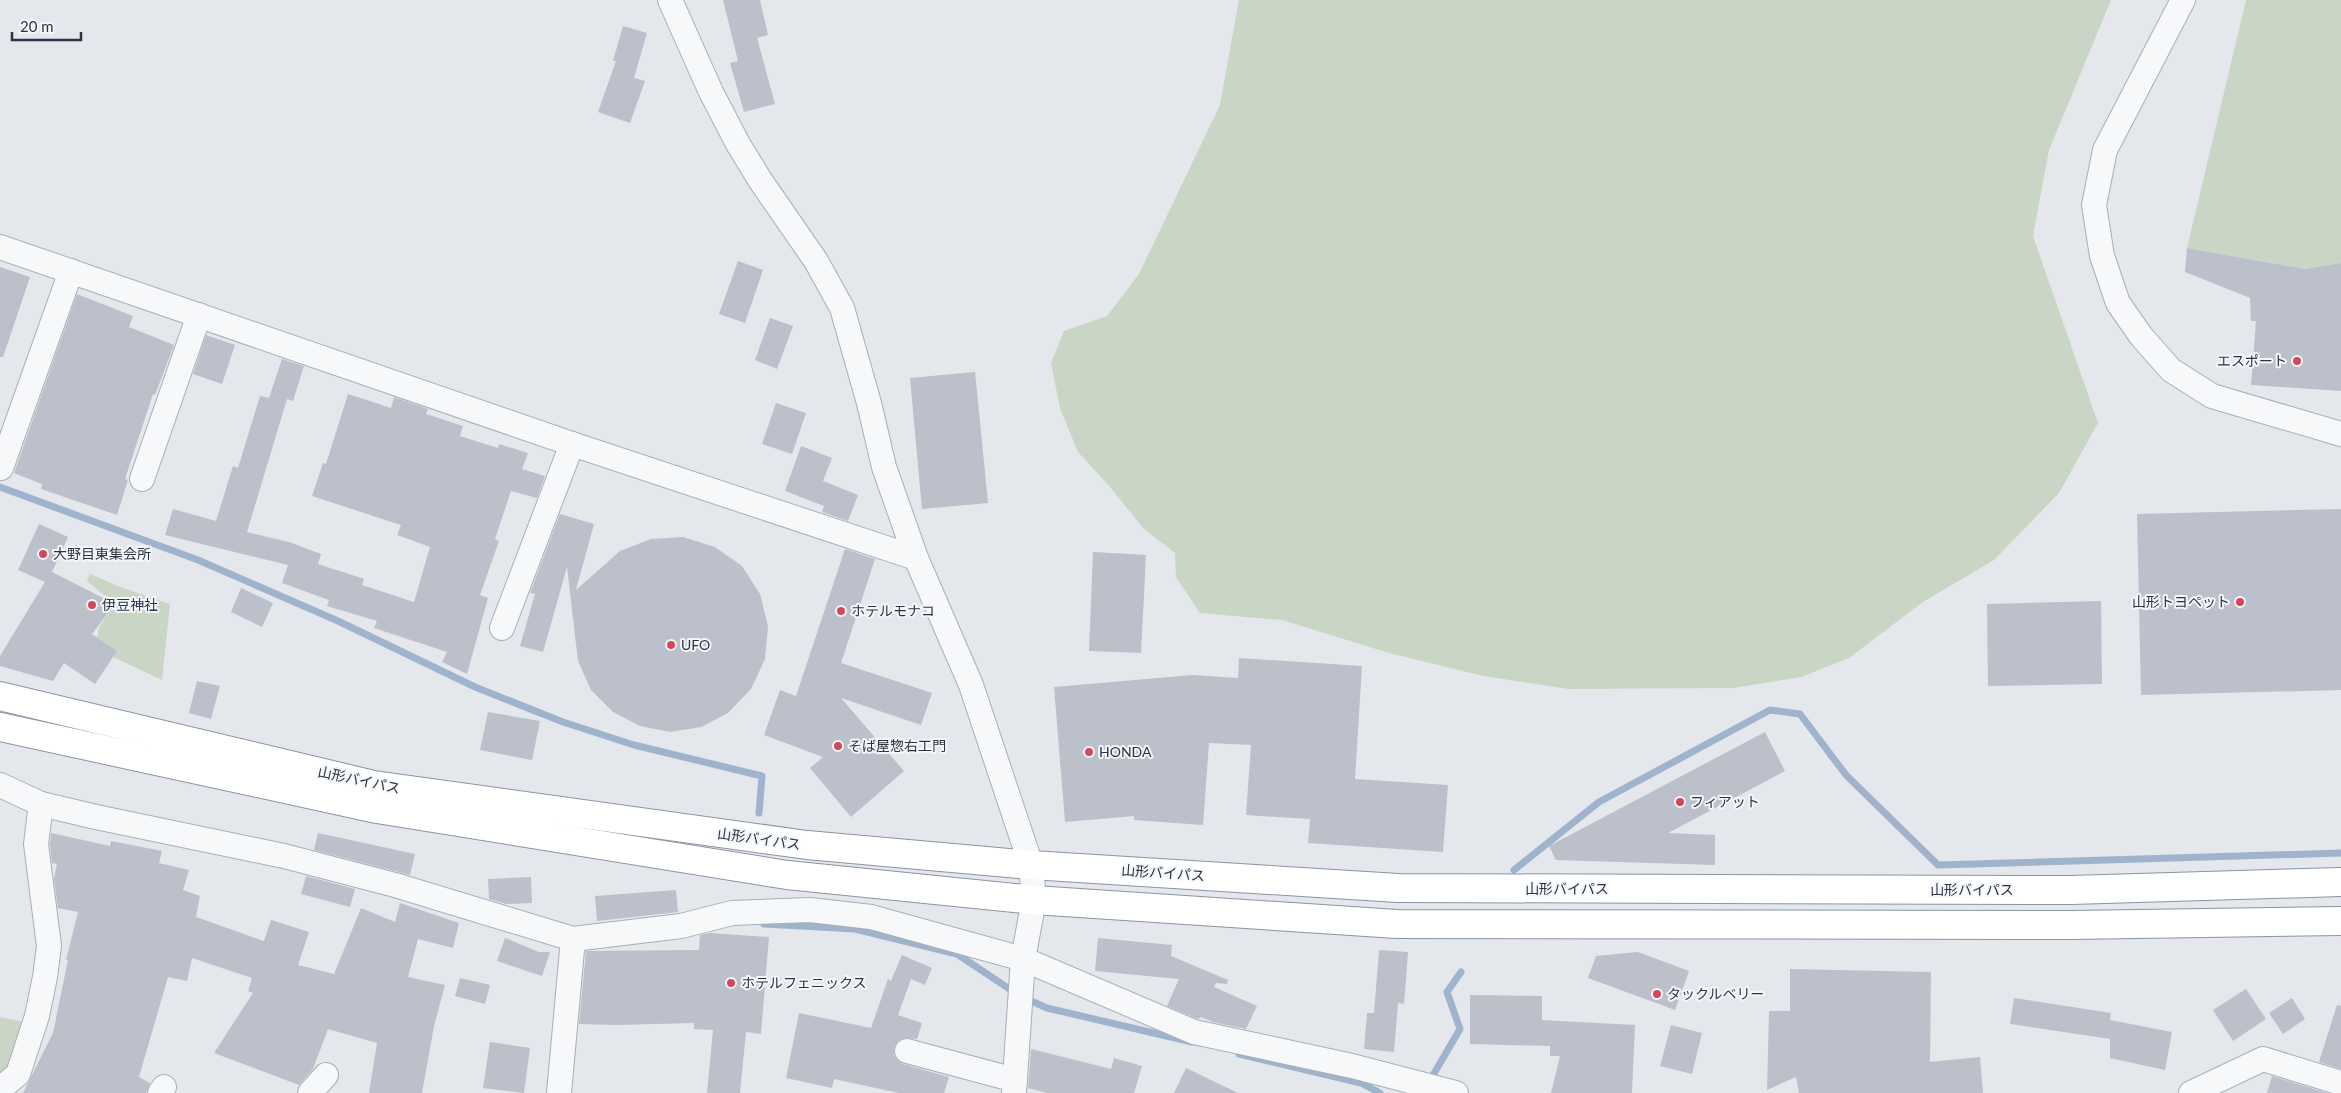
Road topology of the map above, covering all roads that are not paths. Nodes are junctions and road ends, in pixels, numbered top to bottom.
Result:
1 (670, 0) edge
2 (2183, 0) edge
3 (0, 247) edge
4 (70, 271) junction
5 (199, 315) junction
6 (2341, 434) edge
7 (572, 444) junction
8 (1, 468) edge
9 (142, 479) dead end
10 (916, 558) junction
11 (502, 628) dead end
12 (5, 697) edge
13 (0, 727) edge
14 (0, 786) edge
15 (41, 804) junction
16 (1030, 865) junction
17 (2341, 882) edge
18 (1034, 900) junction
19 (2341, 921) edge
20 (573, 939) junction
21 (1023, 960) junction
22 (907, 1051) dead end
23 (326, 1075) dead end
24 (2341, 1083) edge
25 (1015, 1087) edge
26 (0, 1089) edge
27 (1445, 1090) edge
28 (310, 1093) edge
29 (559, 1093) edge
30 (2191, 1093) edge

1 - 10 street
2 - 6 street
3 - 4 street
4 - 5 street
4 - 8 street
5 - 7 street
5 - 9 street
7 - 10 street
7 - 11 street
10 - 16 street
12 - 16 highway, 山形バイパス
13 - 18 highway, 山形バイパス
14 - 15 street
15 - 20 street
15 - 26 street
16 - 17 highway, 山形バイパス
16 - 18 street
18 - 19 highway, 山形バイパス
18 - 21 street
20 - 21 street
20 - 29 street
21 - 25 street
21 - 27 street
22 - 25 street
23 - 28 street
24 - 30 street

